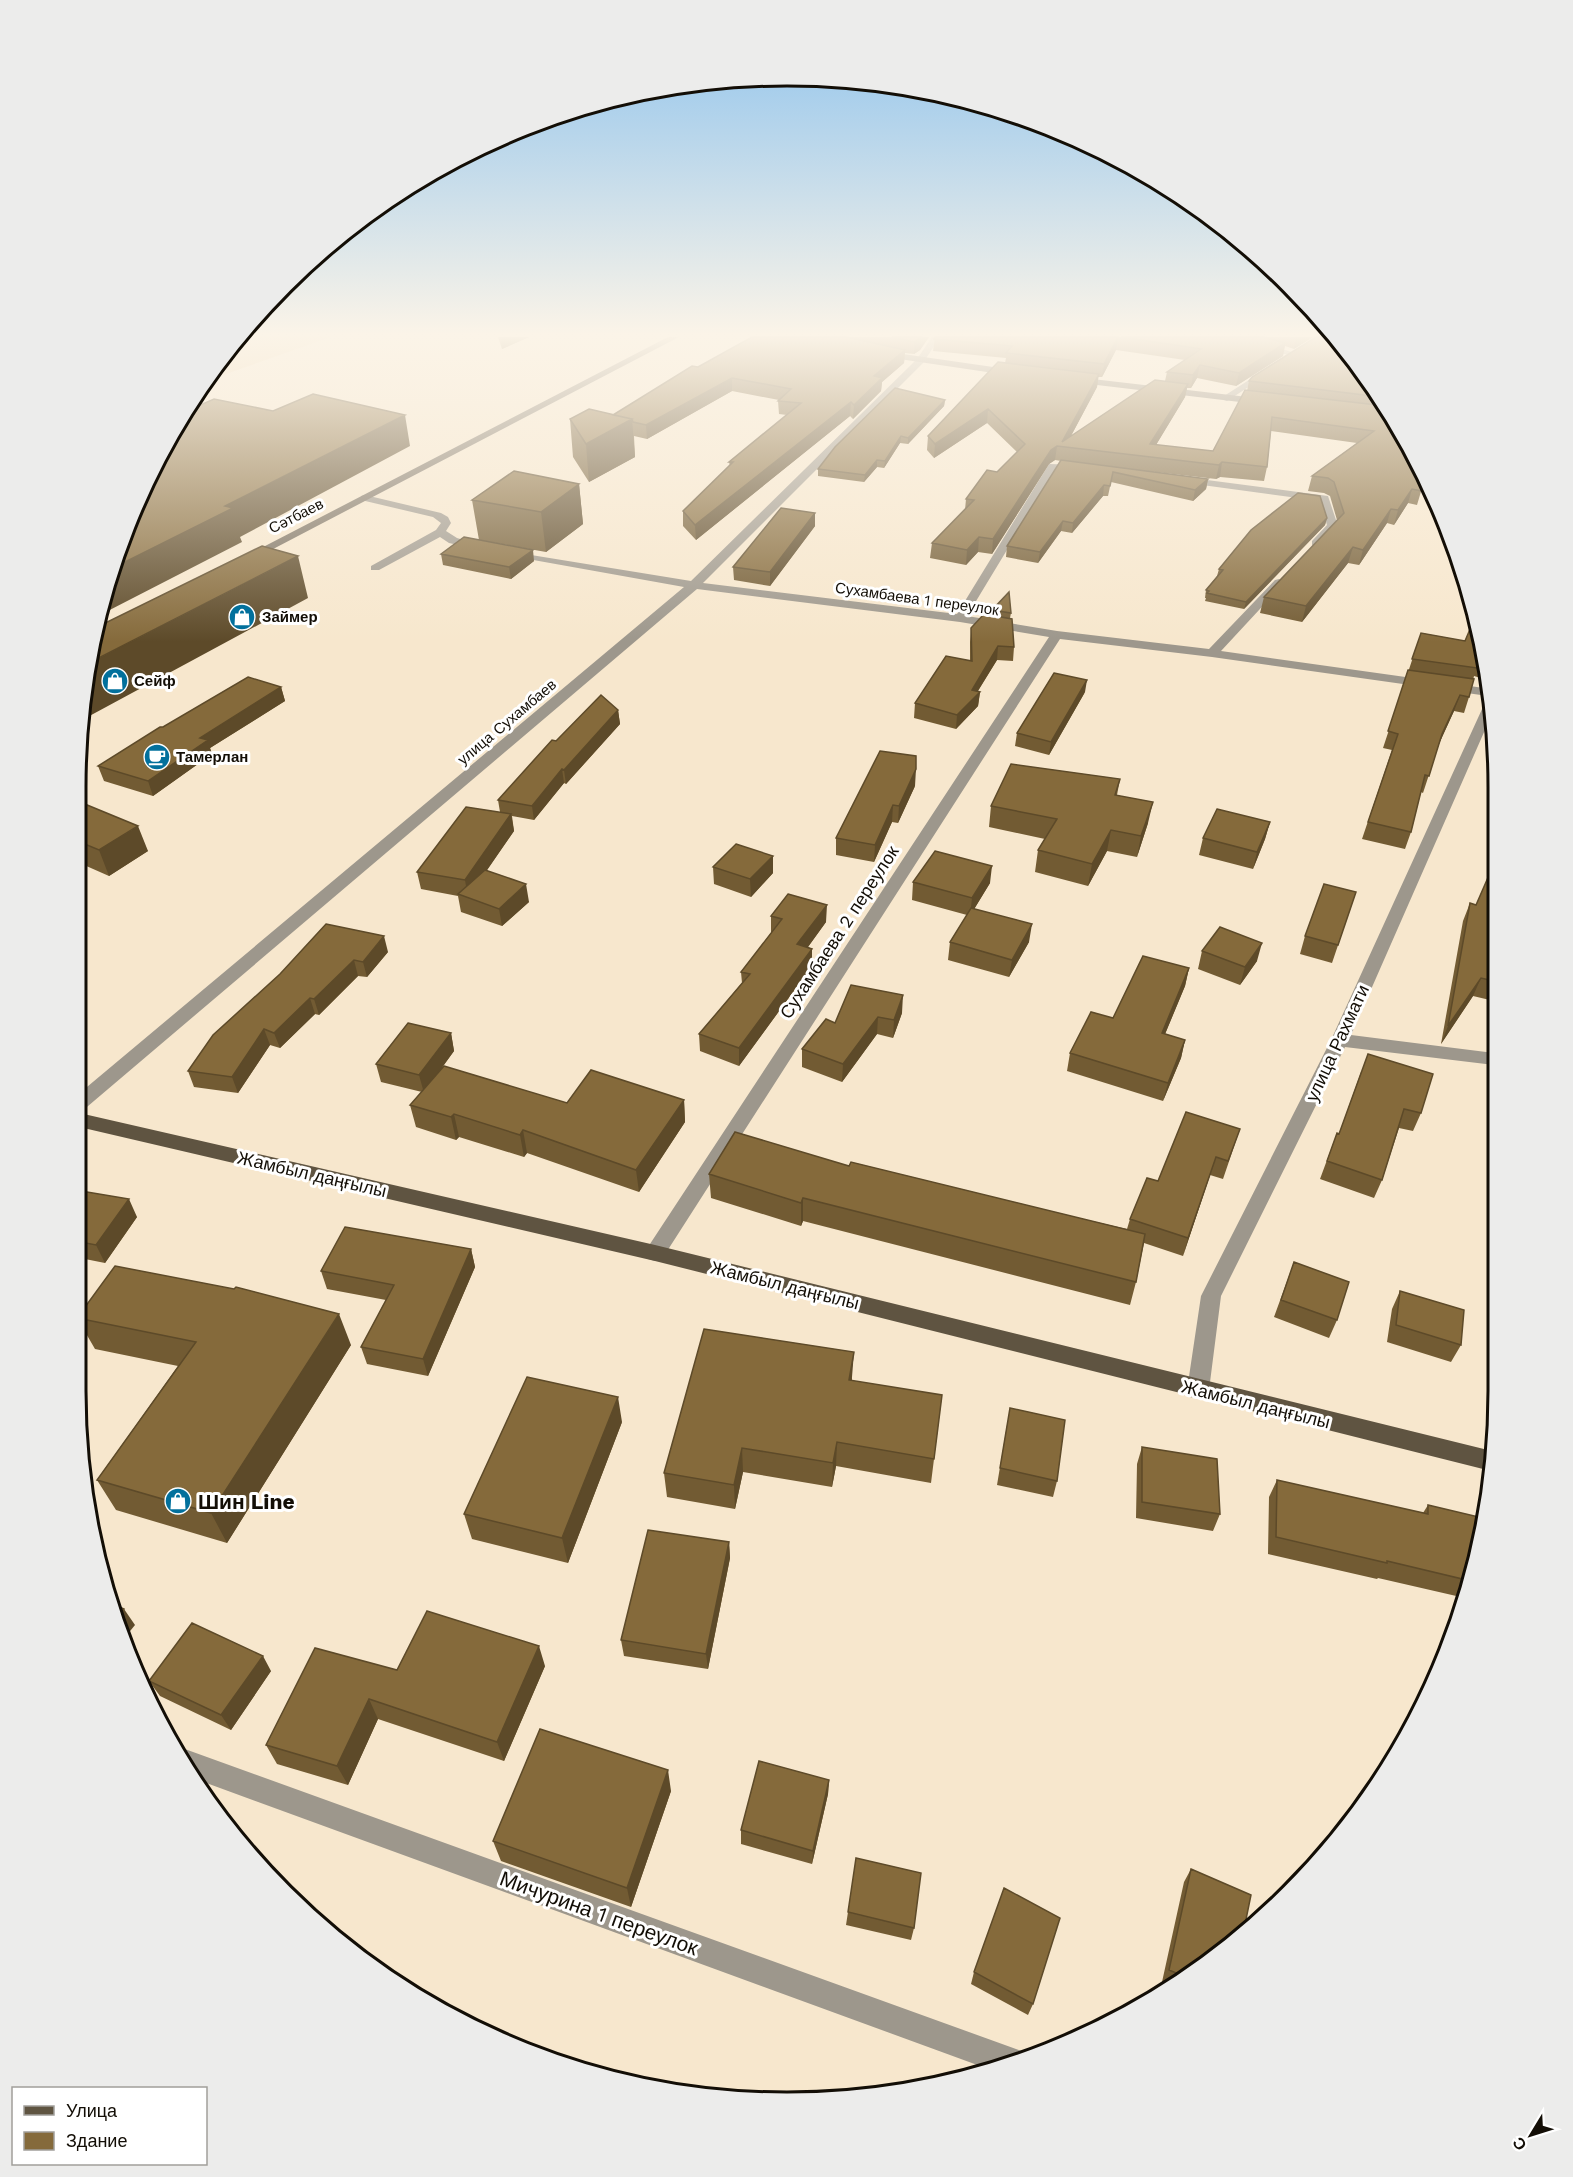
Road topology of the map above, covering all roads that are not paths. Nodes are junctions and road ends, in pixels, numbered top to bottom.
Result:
1 (480, 439) edge
2 (842, 439) edge
3 (1098, 470) edge
4 (1167, 478) edge
5 (365, 498) junction
6 (440, 532) junction
7 (1308, 551) edge
8 (240, 562) edge
9 (375, 568) dead end
10 (1284, 576) edge
11 (694, 585) junction
12 (960, 618) junction
13 (1057, 634) junction
14 (1212, 653) junction
15 (1481, 691) edge
16 (1484, 717) edge
17 (1340, 1040) junction
18 (1488, 1058) edge
19 (86, 1098) edge
20 (86, 1122) edge
21 (656, 1253) junction
22 (1198, 1390) junction
23 (1484, 1459) edge
24 (195, 1766) edge
25 (999, 2058) edge

1 - 5 street, Сәтбаев
2 - 11 street, улица Сухамбаев
3 - 12 street
4 - 7 street
5 - 6 street
5 - 8 street, Сәтбаев
6 - 9 street
6 - 11 street, Сухамбаева 1 переулок
10 - 14 street
11 - 12 street, Сухамбаева 1 переулок
11 - 19 street, улица Сухамбаев
12 - 13 street, Сухамбаева 1 переулок
13 - 14 street, Сухамбаева 1 переулок
13 - 21 street, Сухамбаева 2 переулок
14 - 15 street, Сухамбаева 1 переулок
16 - 17 street, улица Рахмати
17 - 18 street
17 - 22 street, улица Рахмати
20 - 21 main road, Жамбыл даңғылы
21 - 22 main road, Жамбыл даңғылы
22 - 23 main road, Жамбыл даңғылы
24 - 25 street, Мичурина 1 переулок

